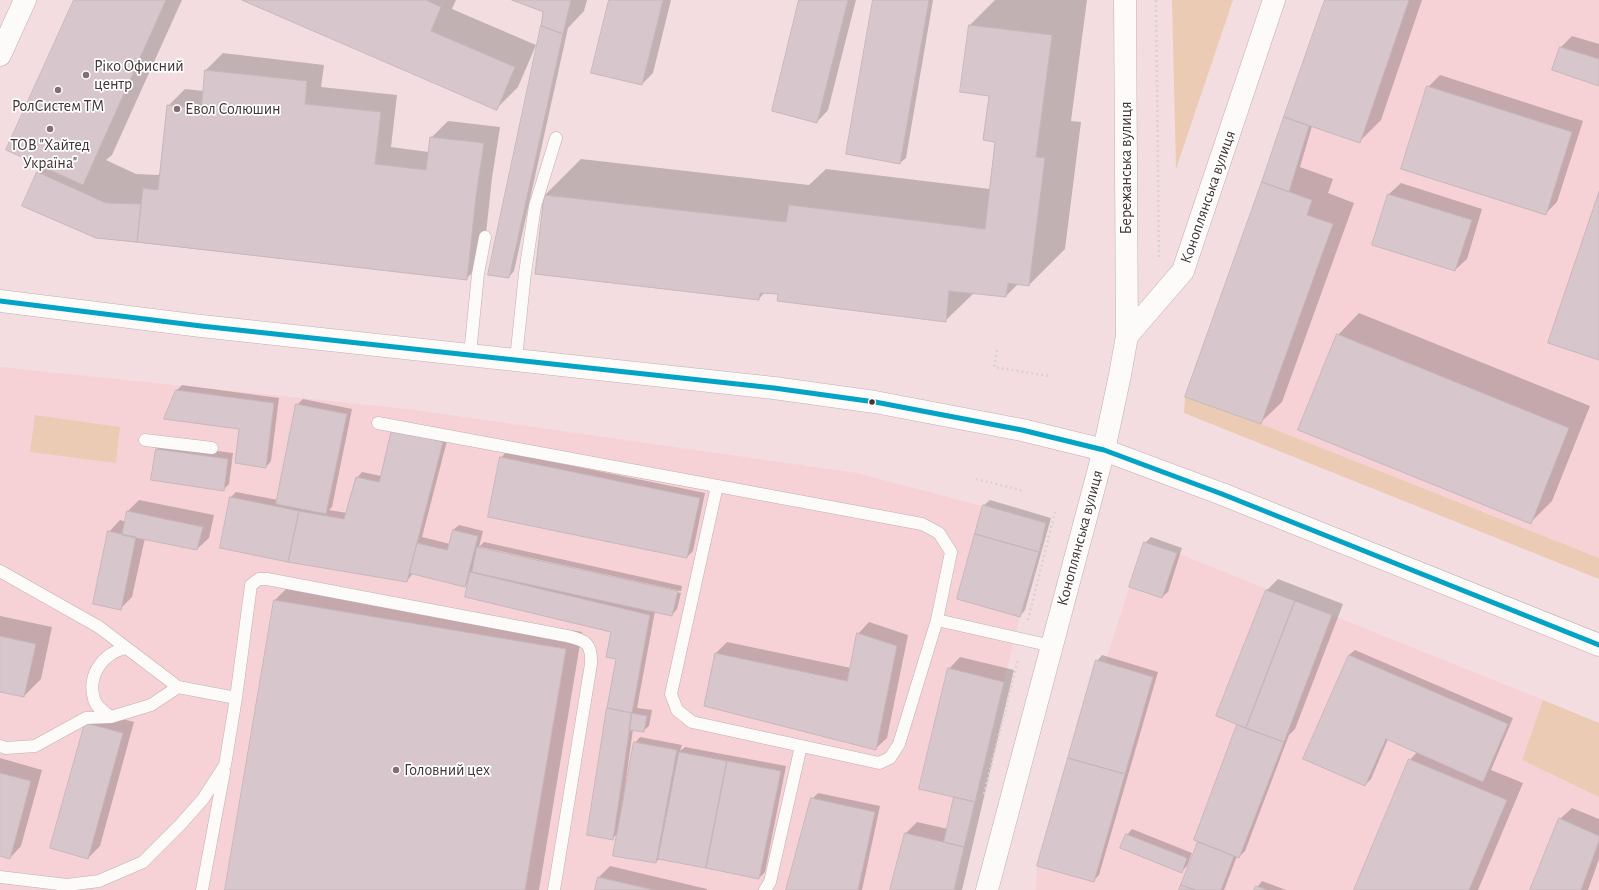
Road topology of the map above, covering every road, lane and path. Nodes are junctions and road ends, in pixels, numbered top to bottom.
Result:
1 (25, 0) edge
2 (1125, 0) edge
3 (1156, 0) edge
4 (1274, 0) edge
5 (0, 55) edge
6 (556, 138) dead end
7 (485, 237) dead end
8 (1183, 271) junction
9 (0, 302) edge
10 (1127, 336) junction
11 (997, 350) dead end
12 (470, 354) junction
13 (516, 359) junction
14 (1048, 376) dead end
15 (378, 423) dead end
16 (145, 440) dead end
17 (212, 448) dead end
18 (1104, 450) junction
19 (976, 479) dead end
20 (717, 486) junction
21 (1024, 491) dead end
22 (1055, 512) dead end
23 (0, 571) edge
24 (937, 620) junction
25 (1023, 640) junction
26 (1599, 645) edge
27 (1052, 646) junction
28 (126, 648) junction
29 (178, 687) junction
30 (236, 698) junction
31 (111, 717) junction
32 (0, 746) edge
33 (801, 746) junction
34 (225, 765) junction
35 (984, 796) dead end
36 (0, 877) edge
37 (202, 890) edge
38 (554, 890) edge
39 (765, 890) edge
40 (987, 890) edge

1 - 5 main road
2 - 10 main road, Бережанська вулиця
3 - 8 path
4 - 8 main road, Коноплянська вулиця
6 - 13 lane
7 - 12 lane
8 - 10 main road, Коноплянська вулиця
9 - 12 main road
10 - 18 main road, Коноплянська вулиця
11 - 14 path
12 - 13 main road
13 - 18 main road
15 - 20 lane
16 - 17 lane
18 - 26 main road
18 - 27 main road, Коноплянська вулиця
19 - 21 path
20 - 24 lane
20 - 33 lane
22 - 25 path
23 - 28 lane
24 - 25 lane
24 - 33 lane
25 - 27 lane
25 - 35 path
27 - 40 main road, Коноплянська вулиця
28 - 29 lane
28 - 31 lane
29 - 30 lane
29 - 31 lane
30 - 34 lane
30 - 38 lane
31 - 32 lane
33 - 39 lane
34 - 36 lane
34 - 37 lane

